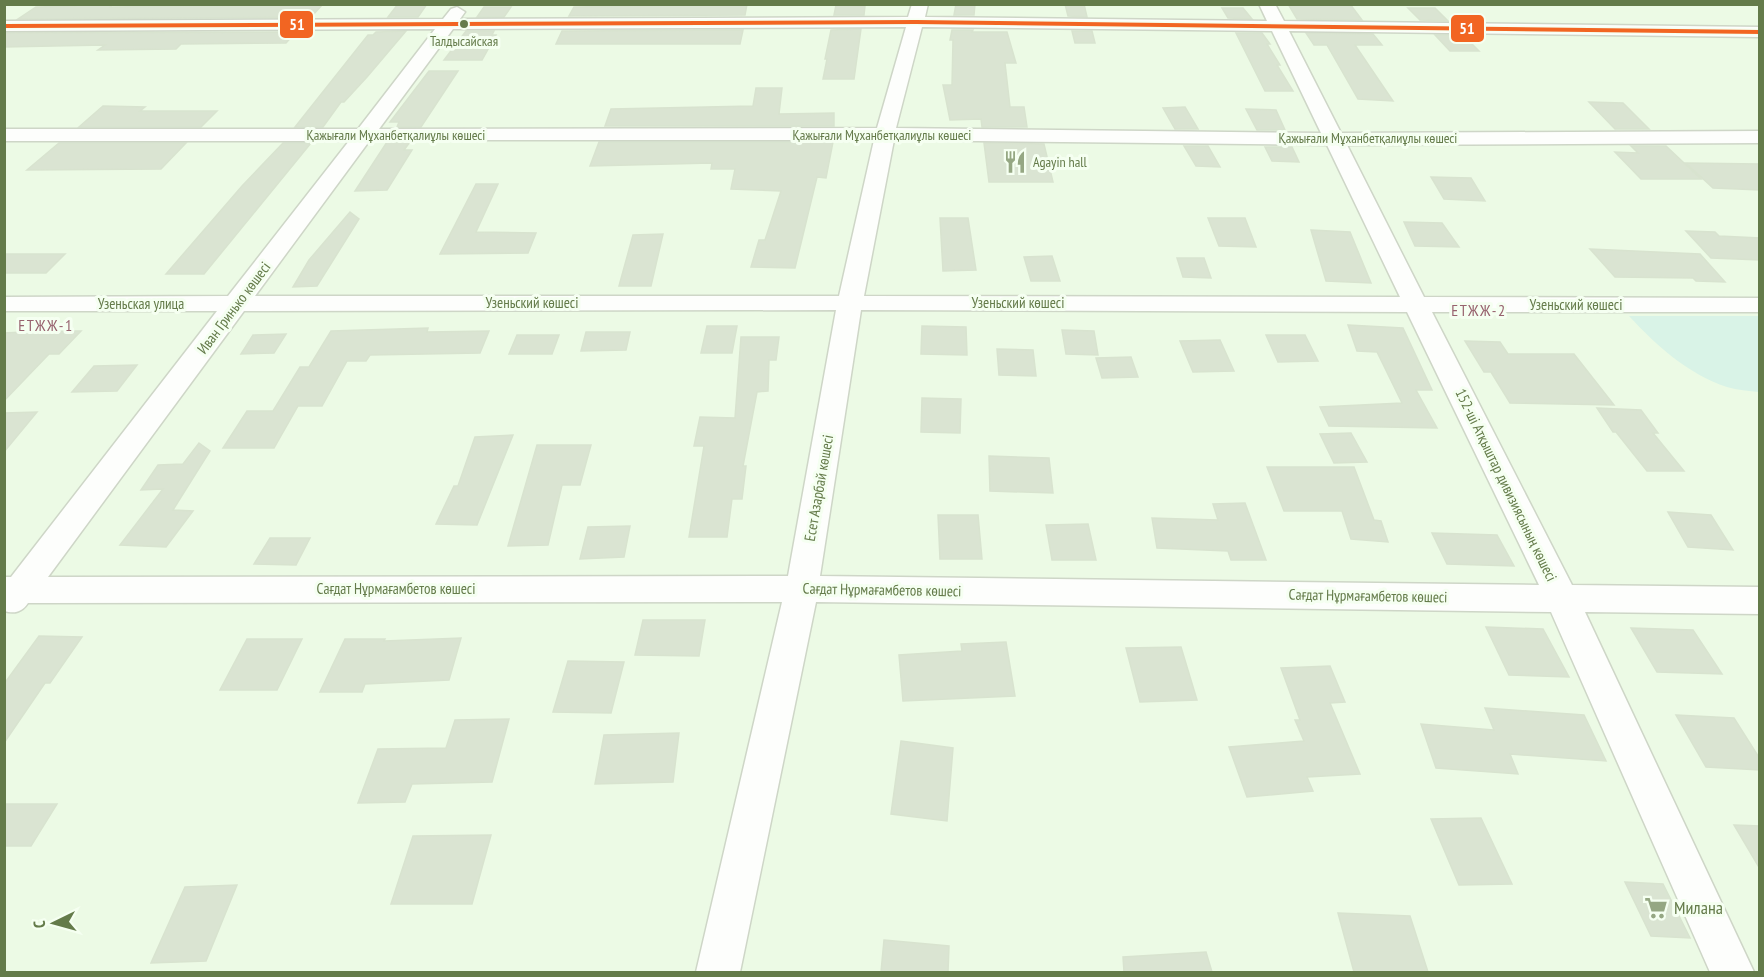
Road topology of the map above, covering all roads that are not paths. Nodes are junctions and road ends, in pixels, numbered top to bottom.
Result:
1 (918, 13) edge
2 (456, 14) edge
3 (1273, 15) edge
4 (4, 26) edge
5 (1760, 32) edge
6 (885, 134) junction
7 (4, 135) edge
8 (365, 136) junction
9 (1760, 137) edge
10 (1335, 139) junction
11 (850, 303) junction
12 (4, 304) edge
13 (238, 304) junction
14 (278, 304) joint
15 (1418, 305) junction
16 (1760, 305) edge
17 (802, 589) junction
18 (10, 597) edge
19 (1562, 599) junction
20 (1760, 601) edge
21 (718, 972) edge
22 (1732, 972) edge

1 - 2 street
1 - 3 street
1 - 6 street, Есет Азарбай көшесі
2 - 4 street
2 - 8 street, Иван Гринько көшесі
3 - 5 street
3 - 10 street, 152-ші Атқыштар дивизиясының көшесі
6 - 8 street, Қажығали Мұханбетқалиұлы көшесі
6 - 10 street, Қажығали Мұханбетқалиұлы көшесі
6 - 11 street, Есет Азарбай көшесі
7 - 8 street, Қажығали Мұханбетқалиұлы көшесі
8 - 13 street, Иван Гринько көшесі
9 - 10 street, Қажығали Мұханбетқалиұлы көшесі
10 - 15 street, 152-ші Атқыштар дивизиясының көшесі
11 - 14 street, Узеньский көшесі
11 - 15 street, Узеньский көшесі
11 - 17 street, Есет Азарбай көшесі
12 - 13 street, Узеньская улица
13 - 14 street, Узеньская улица
13 - 18 street, Иван Гринько көшесі
15 - 16 street, Узеньский көшесі
15 - 19 street, 152-ші Атқыштар дивизиясының көшесі
17 - 18 street, Сағдат Нұрмағамбетов көшесі
17 - 19 street, Сағдат Нұрмағамбетов көшесі
17 - 21 street, Есет Азарбай көшесі
19 - 20 street, Сағдат Нұрмағамбетов көшесі
19 - 22 street, 152-ші Атқыштар дивизиясының көшесі

